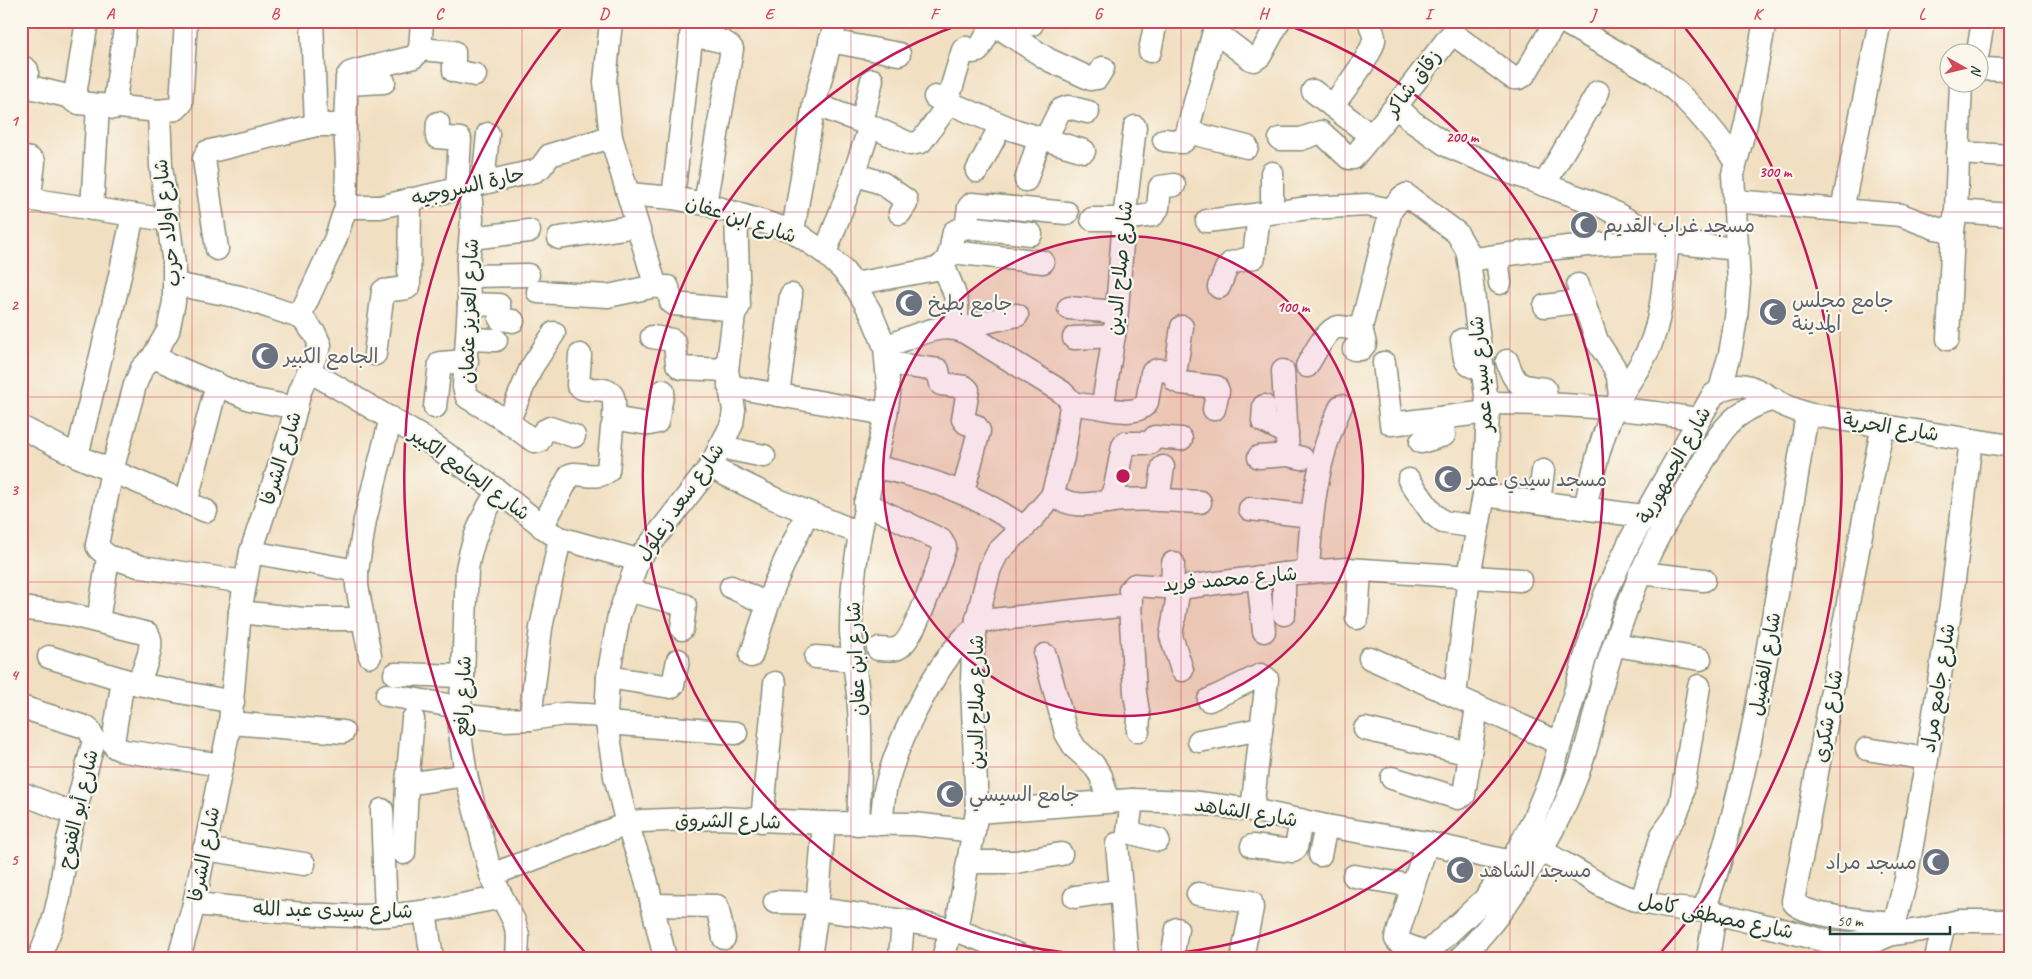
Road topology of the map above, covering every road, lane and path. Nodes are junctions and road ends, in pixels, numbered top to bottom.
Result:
1 (87, 21) edge
2 (126, 21) edge
3 (186, 21) edge
4 (312, 21) edge
5 (422, 21) edge
6 (611, 21) edge
7 (1156, 21) edge
8 (1279, 21) edge
9 (1370, 21) edge
10 (1556, 21) edge
11 (1562, 21) edge
12 (1765, 21) edge
13 (1880, 21) edge
14 (1984, 21) edge
15 (991, 22) edge
16 (1215, 28) edge
17 (692, 29) edge
18 (833, 31) edge
19 (1980, 42) edge
20 (420, 49) junction
21 (1150, 50) dead end
22 (899, 54) dead end
23 (21, 66) edge
24 (1103, 68) dead end
25 (1990, 69) edge
26 (2011, 70) edge
27 (475, 75) dead end
28 (872, 80) dead end
29 (384, 82) dead end
30 (347, 84) junction
31 (1313, 91) dead end
32 (1598, 92) dead end
33 (1961, 92) edge
34 (941, 100) junction
35 (74, 101) junction
36 (814, 104) junction
37 (1332, 106) junction
38 (1396, 106) junction
39 (106, 107) junction
40 (167, 110) junction
41 (1088, 112) dead end
42 (438, 123) dead end
43 (866, 124) junction
44 (316, 125) junction
45 (345, 125) junction
46 (1001, 125) junction
47 (1135, 127) dead end
48 (1188, 132) junction
49 (488, 134) dead end
50 (1371, 136) junction
51 (611, 137) junction
52 (1042, 139) junction
53 (1280, 139) dead end
54 (1164, 140) dead end
55 (1247, 146) dead end
56 (1084, 151) dead end
57 (1958, 153) junction
58 (2011, 156) edge
59 (21, 157) edge
60 (1735, 161) junction
61 (977, 171) dead end
62 (1272, 173) dead end
63 (854, 174) junction
64 (1026, 180) dead end
65 (1174, 185) dead end
66 (1544, 185) junction
67 (470, 186) junction
68 (628, 194) junction
69 (672, 198) junction
70 (410, 200) junction
71 (1734, 202) junction
72 (705, 204) junction
73 (346, 207) junction
74 (92, 209) junction
75 (1391, 210) junction
76 (1842, 210) junction
77 (736, 213) junction
78 (900, 213) dead end
79 (1067, 213) dead end
80 (1266, 213) junction
81 (133, 215) junction
82 (2011, 215) edge
83 (1092, 219) dead end
84 (1124, 219) junction
85 (168, 220) junction
86 (1207, 221) dead end
87 (1955, 221) junction
88 (637, 226) junction
89 (966, 227) junction
90 (529, 231) dead end
91 (793, 232) junction
92 (1030, 234) dead end
93 (471, 238) junction
94 (559, 238) dead end
95 (1668, 242) junction
96 (1738, 248) junction
97 (217, 249) dead end
98 (825, 253) junction
99 (1497, 256) junction
100 (947, 259) junction
101 (1469, 260) junction
102 (1043, 262) dead end
103 (469, 276) junction
104 (1500, 283) dead end
105 (175, 284) junction
106 (854, 284) junction
107 (656, 286) junction
108 (1220, 287) dead end
109 (791, 295) dead end
110 (469, 304) junction
111 (1546, 306) dead end
112 (1069, 308) dead end
113 (1116, 312) junction
114 (734, 315) junction
115 (1017, 315) dead end
116 (302, 318) junction
117 (513, 321) dead end
118 (1182, 327) dead end
119 (958, 329) junction
120 (554, 333) dead end
121 (1114, 336) junction
122 (652, 338) dead end
123 (1074, 338) dead end
124 (1948, 339) dead end
125 (496, 340) dead end
126 (468, 350) junction
127 (375, 354) dead end
128 (580, 355) dead end
129 (886, 355) junction
130 (153, 357) junction
131 (1507, 361) dead end
132 (1384, 363) dead end
133 (1307, 366) dead end
134 (308, 370) junction
135 (1173, 371) junction
136 (1284, 371) dead end
137 (728, 378) junction
138 (217, 384) junction
139 (1720, 390) junction
140 (663, 391) dead end
141 (778, 395) junction
142 (1774, 399) junction
143 (1617, 402) junction
144 (1545, 403) junction
145 (1074, 404) junction
146 (1264, 406) dead end
147 (1340, 406) dead end
148 (435, 407) dead end
149 (1098, 407) junction
150 (1488, 407) junction
151 (296, 408) junction
152 (1214, 409) dead end
153 (886, 414) junction
154 (1807, 414) junction
155 (391, 418) junction
156 (1442, 418) junction
157 (1699, 419) junction
158 (614, 421) junction
159 (508, 422) junction
160 (1883, 426) junction
161 (21, 427) edge
162 (574, 436) dead end
163 (1181, 438) dead end
164 (1971, 440) junction
165 (1421, 442) dead end
166 (1287, 444) junction
167 (2011, 446) edge
168 (720, 447) junction
169 (77, 456) junction
170 (764, 456) dead end
171 (1259, 457) dead end
172 (1320, 463) junction
173 (710, 467) junction
174 (875, 467) junction
175 (1163, 467) dead end
176 (1543, 471) dead end
177 (112, 472) junction
178 (1409, 480) dead end
179 (498, 491) junction
180 (963, 492) junction
181 (1484, 495) junction
182 (1052, 496) junction
183 (1158, 500) junction
184 (1109, 502) junction
185 (1200, 502) dead end
186 (1539, 502) junction
187 (865, 503) junction
188 (1585, 508) junction
189 (1250, 510) dead end
190 (807, 513) junction
191 (1311, 516) junction
192 (1646, 516) junction
193 (1668, 521) junction
194 (1478, 527) junction
195 (1024, 528) junction
196 (551, 532) junction
197 (859, 533) junction
198 (251, 552) junction
199 (107, 556) junction
200 (638, 560) junction
201 (1173, 563) dead end
202 (1360, 570) junction
203 (357, 571) junction
204 (1308, 572) junction
205 (1640, 573) junction
206 (1284, 574) junction
207 (1469, 576) junction
208 (1258, 577) junction
209 (1520, 580) dead end
210 (1704, 580) dead end
211 (245, 582) junction
212 (731, 587) dead end
213 (1176, 588) junction
214 (627, 590) junction
215 (767, 604) junction
216 (1130, 604) junction
217 (21, 608) edge
218 (240, 612) junction
219 (1284, 614) dead end
220 (1357, 618) dead end
221 (363, 619) junction
222 (98, 621) junction
223 (977, 623) junction
224 (682, 629) dead end
225 (1264, 631) dead end
226 (1614, 645) junction
227 (878, 649) dead end
228 (1045, 655) dead end
229 (370, 656) dead end
230 (750, 656) dead end
231 (49, 657) dead end
232 (816, 657) dead end
233 (1370, 658) dead end
234 (1700, 659) dead end
235 (678, 660) dead end
236 (854, 660) junction
237 (1182, 670) dead end
238 (396, 674) dead end
239 (463, 676) junction
240 (608, 677) junction
241 (130, 682) junction
242 (774, 684) dead end
243 (1699, 686) dead end
244 (387, 695) dead end
245 (1455, 696) junction
246 (1209, 700) dead end
247 (1477, 706) junction
248 (21, 707) edge
249 (460, 711) junction
250 (231, 712) junction
251 (413, 719) dead end
252 (530, 719) junction
253 (607, 720) junction
254 (1261, 729) junction
255 (1365, 729) dead end
256 (1138, 731) dead end
257 (343, 732) dead end
258 (736, 733) dead end
259 (1199, 742) dead end
260 (1560, 743) junction
261 (1866, 749) dead end
262 (1470, 754) junction
263 (1927, 759) junction
264 (222, 765) junction
265 (466, 775) junction
266 (1392, 778) dead end
267 (407, 784) junction
268 (22, 797) edge
269 (1132, 800) junction
270 (1108, 802) junction
271 (382, 810) dead end
272 (1252, 810) junction
273 (74, 814) junction
274 (762, 820) junction
275 (1301, 820) junction
276 (976, 822) junction
277 (824, 823) junction
278 (627, 824) junction
279 (858, 824) junction
280 (881, 824) junction
281 (1326, 826) junction
282 (1158, 840) dead end
283 (1427, 843) junction
284 (1117, 844) dead end
285 (1532, 844) junction
286 (1252, 846) dead end
287 (204, 849) junction
288 (404, 853) dead end
289 (1061, 854) dead end
290 (1320, 855) dead end
291 (969, 862) junction
292 (1511, 862) junction
293 (304, 864) dead end
294 (492, 875) junction
295 (1354, 876) dead end
296 (1413, 886) junction
297 (1121, 890) junction
298 (1198, 894) dead end
299 (501, 897) junction
300 (1075, 897) dead end
301 (1642, 900) junction
302 (775, 902) dead end
303 (194, 904) junction
304 (652, 905) junction
305 (817, 906) junction
306 (425, 912) junction
307 (1709, 912) junction
308 (386, 916) junction
309 (903, 921) junction
310 (2011, 921) edge
311 (1944, 924) junction
312 (1177, 928) dead end
313 (954, 930) junction
314 (724, 938) dead end
315 (1885, 939) edge
316 (1828, 950) edge
317 (1000, 953) edge
318 (1472, 954) edge
319 (1424, 955) edge
320 (39, 958) edge
321 (179, 958) edge
322 (432, 958) edge
323 (517, 958) edge
324 (665, 958) edge
325 (810, 958) edge
326 (900, 958) edge
327 (943, 958) edge
328 (1028, 958) edge
329 (1126, 958) edge
330 (1172, 958) edge
331 (1242, 958) edge
332 (1708, 958) edge
333 (1936, 958) edge

1 - 35 street
2 - 39 street
3 - 40 street, شارع اولاد حرب
4 - 44 street
5 - 20 street
6 - 51 street
7 - 21 street
8 - 16 street
9 - 37 street
10 - 38 street, زقاق شاكر
11 - 60 street
12 - 60 street
13 - 76 street
14 - 19 street
15 - 24 street
15 - 34 street
16 - 48 street
17 - 69 street
17 - 72 street
18 - 22 street
18 - 36 street
20 - 27 street
20 - 30 street
23 - 35 street
25 - 26 street
28 - 43 street
29 - 30 street
30 - 45 street
31 - 37 street
32 - 66 street
33 - 57 street
34 - 43 street
34 - 46 street
35 - 39 street
36 - 43 street
36 - 91 street
37 - 50 street
38 - 50 street, زقاق شاكر
38 - 66 street
39 - 40 street
39 - 74 street
40 - 85 street, شارع اولاد حرب
41 - 52 street
42 - 67 street
43 - 63 street
44 - 45 street
44 - 97 street
45 - 73 street
46 - 52 street
46 - 61 street
47 - 84 street, شارع صلاح الدين
48 - 54 street
48 - 55 street
49 - 67 street
50 - 53 street, زقاق شاكر
51 - 67 street, حارة السروجيه
51 - 68 street
52 - 56 street
52 - 64 street
57 - 58 street
57 - 87 street
59 - 74 street
60 - 71 street
62 - 80 street
63 - 78 street
63 - 98 street
65 - 84 street
66 - 95 street
67 - 70 street, حارة السروجيه
67 - 93 street, شارع العزيز عثمان
68 - 69 street, شارع ابن عفان
68 - 88 street
69 - 72 street, شارع ابن عفان
70 - 73 street, حارة السروجيه
70 - 127 street
71 - 76 street
71 - 96 street
72 - 77 street, شارع ابن عفان
73 - 116 street
74 - 81 street
75 - 80 street
75 - 101 street, شارع سيد عمر
75 - 133 street
76 - 87 street
77 - 91 street, شارع ابن عفان
77 - 114 street, شارع سعد زعلول
79 - 89 street
80 - 86 street
80 - 108 street
81 - 85 street
81 - 169 street
82 - 87 street
83 - 84 street
84 - 113 street, شارع صلاح الدين
85 - 105 street, شارع اولاد حرب
87 - 124 street
88 - 94 street
88 - 107 street
89 - 92 street
89 - 100 street
90 - 93 street
91 - 98 street, شارع ابن عفان
93 - 103 street, شارع العزيز عثمان
95 - 96 street
95 - 99 street
95 - 143 street
96 - 139 street
98 - 106 street, شارع ابن عفان
99 - 101 street
99 - 104 street
100 - 102 street
100 - 106 street
100 - 119 street
101 - 150 street, شارع سيد عمر
103 - 107 street
103 - 110 street, شارع العزيز عثمان
105 - 116 street
105 - 130 street, شارع اولاد حرب
106 - 129 street, شارع ابن عفان
107 - 114 street
109 - 141 street
110 - 117 street
110 - 126 street, شارع العزيز عثمان
111 - 143 street
112 - 113 street
113 - 121 street, شارع صلاح الدين
114 - 137 street, شارع سعد زعلول
115 - 119 street
116 - 134 street, شارع الشرفا
118 - 135 street
119 - 129 street
119 - 145 street
120 - 159 street
121 - 123 street
121 - 149 street, شارع صلاح الدين
122 - 137 street
125 - 126 street
126 - 148 street
126 - 159 street, شارع العزيز عثمان
128 - 158 street
129 - 153 street, شارع ابن عفان
129 - 180 street
130 - 138 street
130 - 177 street, شارع اولاد حرب
131 - 144 street
132 - 156 street
134 - 151 street, شارع الشرفا
134 - 155 street, شارع الجامع الكبير
135 - 149 street
135 - 152 street
136 - 166 street
137 - 141 street
137 - 168 street, شارع سعد زعلول
138 - 151 street
138 - 177 street
139 - 142 street, شارع الجمهورية
139 - 157 street, شارع الجمهورية
140 - 158 street
141 - 153 street
142 - 154 street, شارع الحرية
142 - 193 street, شارع الجمهورية
143 - 144 street
143 - 157 street
143 - 188 street
144 - 150 street
145 - 149 street
145 - 182 street, شارع صلاح الدين
146 - 166 street
147 - 172 street
150 - 156 street
150 - 181 street, شارع سيد عمر
151 - 198 street, شارع الشرفا
153 - 174 street, شارع ابن عفان
154 - 160 street, شارع الحرية
154 - 307 street, شارع الفضيل
155 - 179 street, شارع الجامع الكبير
155 - 203 street
156 - 165 street
157 - 192 street, شارع الجمهورية
158 - 196 street
159 - 162 street, شارع العزيز عثمان
160 - 164 street, شارع الحرية
160 - 315 street, شارع شكرى
161 - 169 street
163 - 184 street
164 - 167 street, شارع الحرية
164 - 263 street, شارع جامع مراد
166 - 171 street
166 - 172 street
168 - 170 street
168 - 173 street, شارع سعد زعلول
169 - 177 street
172 - 191 street
173 - 190 street
173 - 200 street, شارع سعد زعلول
174 - 180 street
174 - 187 street, شارع ابن عفان
175 - 183 street
176 - 186 street
177 - 199 street, شارع اولاد حرب
178 - 194 street
179 - 196 street, شارع الجامع الكبير
179 - 239 street, شارع رافع
180 - 195 street
181 - 186 street
181 - 194 street, شارع سيد عمر
182 - 184 street
182 - 195 street, شارع صلاح الدين
183 - 184 street
183 - 185 street
186 - 188 street
187 - 197 street, شارع ابن عفان
187 - 227 street
188 - 192 street
189 - 191 street
190 - 197 street
190 - 215 street
191 - 204 street
192 - 193 street
192 - 260 street, شارع الجمهورية
193 - 205 street, شارع الجمهورية
194 - 207 street, شارع سيد عمر
195 - 223 street, شارع صلاح الدين
196 - 200 street, شارع الجامع الكبير
196 - 252 street
197 - 236 street, شارع ابن عفان
198 - 203 street
198 - 211 street, شارع الشرفا
199 - 211 street
199 - 222 street
200 - 214 street, شارع سعد زعلول
201 - 213 street
202 - 204 street, شارع محمد فريد
202 - 207 street, شارع محمد فريد
202 - 220 street
203 - 221 street
204 - 206 street, شارع محمد فريد
205 - 210 street
205 - 226 street, شارع الجمهورية
206 - 208 street, شارع محمد فريد
206 - 219 street
207 - 209 street, شارع محمد فريد
207 - 245 street, شارع سيد عمر
208 - 213 street, شارع محمد فريد
208 - 225 street
211 - 218 street, شارع الشرفا
212 - 215 street
213 - 216 street, شارع محمد فريد
213 - 237 street
214 - 224 street
214 - 240 street, شارع سعد زعلول
215 - 230 street
216 - 223 street
216 - 256 street
217 - 222 street
218 - 221 street
218 - 250 street, شارع الشرفا
221 - 229 street
222 - 241 street
223 - 276 street, شارع صلاح الدين
223 - 280 street
226 - 234 street
226 - 285 street, شارع الجمهورية
228 - 270 street
231 - 241 street
232 - 236 street
233 - 245 street
235 - 240 street
236 - 279 street, شارع ابن عفان
238 - 239 street
239 - 249 street, شارع رافع
240 - 253 street, شارع سعد زعلول
241 - 250 street
241 - 264 street
242 - 274 street
243 - 301 street
244 - 249 street
245 - 247 street
246 - 254 street
247 - 260 street
247 - 262 street
248 - 273 street, شارع أبو الفتوح
249 - 252 street
249 - 265 street, شارع رافع
250 - 257 street
250 - 264 street, شارع الشرفا
251 - 267 street
252 - 253 street
253 - 258 street
253 - 278 street, شارع سعد زعلول
254 - 259 street
254 - 272 street
255 - 262 street
260 - 285 street, شارع الجمهورية
261 - 263 street
262 - 266 street
263 - 315 street, شارع جامع مراد
264 - 287 street, شارع الشرفا
265 - 267 street
265 - 294 street, شارع رافع
267 - 288 street
268 - 273 street
269 - 270 street, شارع الشاهد
269 - 272 street, شارع الشاهد
269 - 282 street
270 - 276 street, شارع الشاهد
271 - 308 street
272 - 275 street, شارع الشاهد
273 - 320 street, شارع أبو الفتوح
274 - 277 street, شارع الشروق
274 - 278 street, شارع الشروق
275 - 281 street, شارع الشاهد
275 - 286 street
276 - 280 street, شارع الشروق
276 - 291 street, شارع صلاح الدين
277 - 279 street, شارع الشروق
277 - 305 street
278 - 294 street, شارع الشروق
278 - 304 street, شارع سعد زعلول
279 - 280 street, شارع الشروق
281 - 283 street, شارع الشاهد
281 - 290 street
283 - 292 street, شارع الشاهد
283 - 296 street
284 - 297 street
285 - 292 street, شارع الجمهورية
285 - 301 street, شارع مصطفى كامل
285 - 318 street, شارع الجمهورية
287 - 293 street
287 - 303 street, شارع الشرفا
289 - 291 street
291 - 313 street, شارع صلاح الدين
292 - 319 street, شارع الجمهورية
294 - 299 street, شارع رافع
295 - 296 street
296 - 319 street
297 - 300 street
297 - 329 street
298 - 331 street
299 - 306 street, شارع سيدى عبد الله
299 - 323 street, شارع رافع
301 - 307 street, شارع مصطفى كامل
302 - 305 street
303 - 308 street, شارع سيدى عبد الله
303 - 321 street, شارع الشرفا
304 - 314 street
304 - 324 street, شارع سعد زعلول
305 - 309 street
305 - 325 street
306 - 308 street, شارع سيدى عبد الله
306 - 322 street
307 - 316 street, شارع مصطفى كامل
307 - 332 street, شارع الفضيل
309 - 313 street
309 - 326 street
310 - 311 street, شارع مصطفى كامل
311 - 315 street, شارع مصطفى كامل
311 - 333 street
312 - 330 street
313 - 317 street
313 - 327 street, شارع صلاح الدين
315 - 316 street, شارع مصطفى كامل
317 - 328 street

